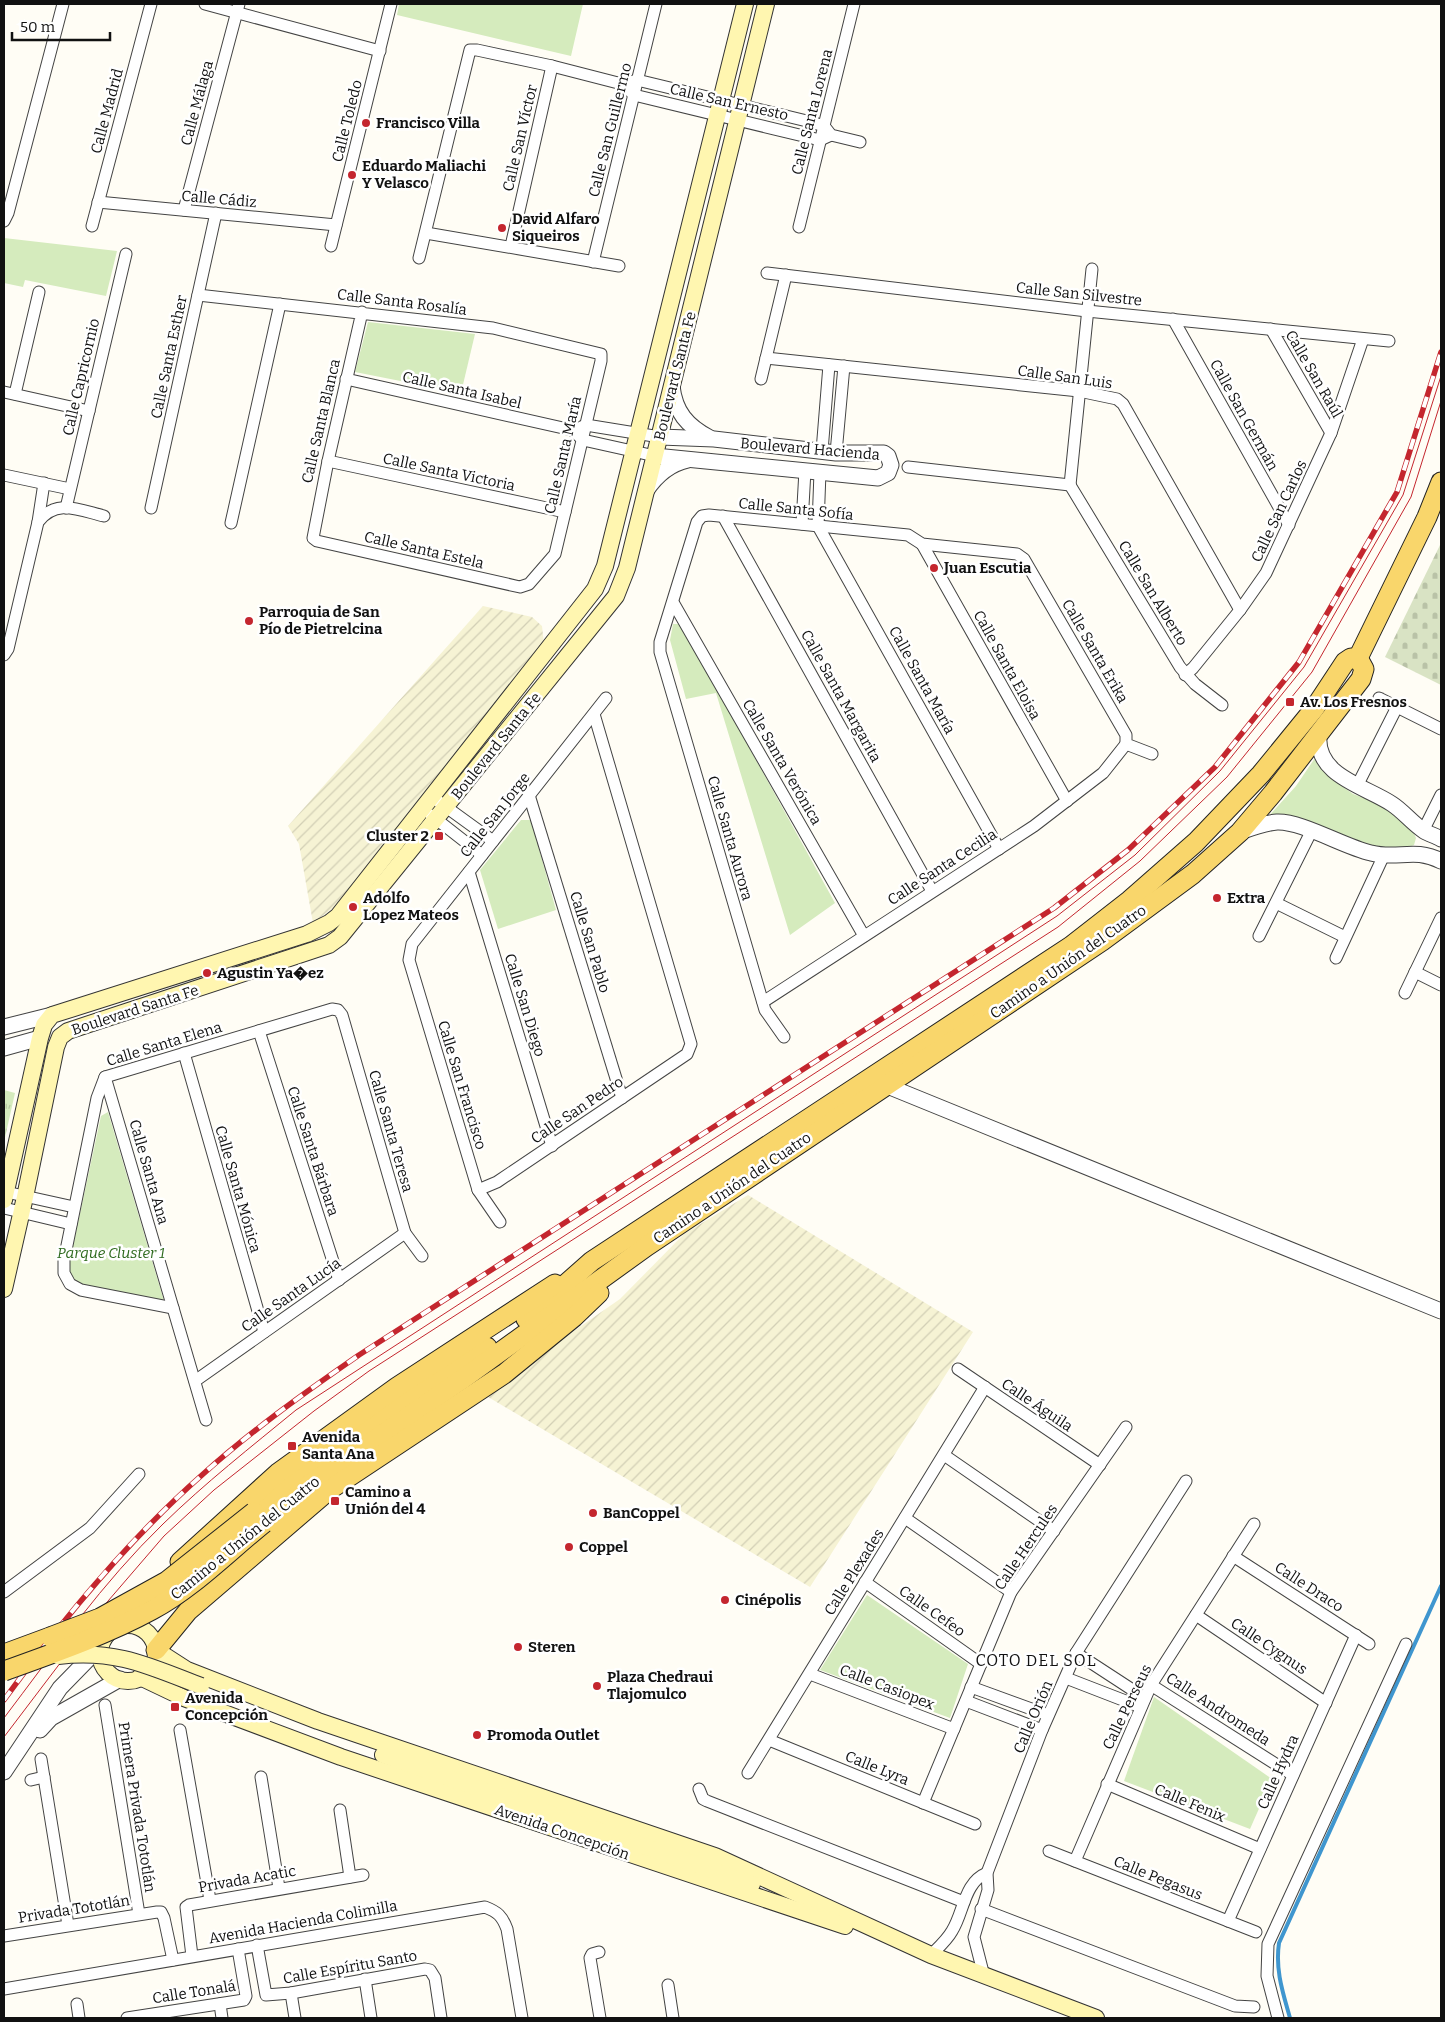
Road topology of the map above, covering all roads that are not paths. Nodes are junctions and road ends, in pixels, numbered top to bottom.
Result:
1 (63, 4) edge
2 (151, 4) edge
3 (204, 4) edge
4 (391, 4) edge
5 (656, 4) edge
6 (745, 4) edge
7 (766, 4) edge
8 (854, 4) edge
9 (238, 8) edge
10 (380, 51) junction
11 (552, 66) junction
12 (637, 80) junction
13 (622, 84) junction
14 (634, 95) junction
15 (719, 106) junction
16 (740, 111) junction
17 (824, 126) junction
18 (832, 135) junction
19 (820, 140) junction
20 (860, 142) dead end
21 (98, 202) junction
22 (184, 210) junction
23 (216, 213) junction
24 (5, 221) edge
25 (336, 224) junction
26 (92, 226) dead end
27 (799, 227) dead end
28 (426, 233) junction
29 (331, 246) dead end
30 (511, 246) junction
31 (126, 254) dead end
32 (419, 258) dead end
33 (592, 262) junction
34 (619, 266) dead end
35 (1092, 269) dead end
36 (767, 273) dead end
37 (786, 275) junction
38 (39, 292) dead end
39 (198, 295) junction
40 (280, 304) junction
41 (1087, 311) junction
42 (362, 312) junction
43 (1173, 319) junction
44 (1271, 329) junction
45 (1363, 339) junction
46 (1389, 341) dead end
47 (601, 354) joint
48 (766, 358) junction
49 (829, 365) junction
50 (844, 366) junction
51 (346, 379) junction
52 (761, 379) dead end
53 (672, 386) junction
54 (1079, 391) junction
55 (10, 393) edge
56 (89, 411) junction
57 (586, 425) junction
58 (572, 430) junction
59 (1331, 434) junction
60 (638, 435) junction
61 (660, 437) junction
62 (582, 440) junction
63 (714, 440) junction
64 (634, 452) junction
65 (829, 452) junction
66 (655, 456) junction
67 (694, 459) junction
68 (328, 461) junction
69 (908, 467) dead end
70 (812, 471) junction
71 (4, 475) edge
72 (1441, 482) edge
73 (44, 483) junction
74 (1070, 485) junction
75 (70, 489) junction
76 (646, 491) junction
77 (66, 508) junction
78 (151, 508) dead end
79 (565, 512) junction
80 (104, 516) dead end
81 (723, 516) junction
82 (38, 522) junction
83 (231, 522) dead end
84 (802, 524) junction
85 (1289, 525) junction
86 (818, 526) junction
87 (313, 538) joint
88 (922, 544) junction
89 (1017, 554) joint
90 (529, 584) joint
91 (674, 604) junction
92 (1240, 610) junction
93 (660, 642) joint
94 (4, 656) edge
95 (1358, 658) junction
96 (1185, 674) junction
97 (606, 698) dead end
98 (1378, 698) dead end
99 (1222, 705) dead end
100 (1397, 707) junction
101 (594, 714) junction
102 (1441, 729) edge
103 (1319, 735) junction
104 (1126, 744) junction
105 (1152, 754) dead end
106 (1357, 786) junction
107 (529, 795) junction
108 (1441, 795) edge
109 (1067, 801) junction
110 (427, 802) junction
111 (441, 814) junction
112 (1423, 831) junction
113 (1240, 832) junction
114 (1311, 832) junction
115 (1441, 839) edge
116 (493, 842) junction
117 (999, 849) junction
118 (1418, 852) junction
119 (482, 855) junction
120 (1384, 855) junction
121 (1441, 860) edge
122 (469, 872) junction
123 (932, 891) junction
124 (1276, 902) junction
125 (1441, 918) edge
126 (864, 936) junction
127 (1259, 936) dead end
128 (1345, 938) junction
129 (409, 952) joint
130 (1336, 958) dead end
131 (1415, 972) junction
132 (1441, 985) edge
133 (1405, 993) dead end
134 (763, 1002) junction
135 (338, 1010) joint
136 (52, 1015) junction
137 (4, 1027) edge
138 (259, 1031) junction
139 (784, 1037) dead end
140 (40, 1038) junction
141 (4, 1048) edge
142 (184, 1053) junction
143 (106, 1077) junction
144 (885, 1085) junction
145 (622, 1098) junction
146 (552, 1146) junction
147 (478, 1190) junction
148 (4, 1200) edge
149 (24, 1204) junction
150 (74, 1207) junction
151 (500, 1222) dead end
152 (71, 1224) junction
153 (405, 1232) junction
154 (647, 1246) junction
155 (422, 1256) dead end
156 (592, 1261) junction
157 (338, 1280) junction
158 (4, 1289) edge
159 (174, 1308) junction
160 (1441, 1311) edge
161 (264, 1332) junction
162 (958, 1369) dead end
163 (195, 1381) junction
164 (985, 1388) junction
165 (206, 1420) dead end
166 (1126, 1428) dead end
167 (944, 1454) junction
168 (1100, 1465) junction
169 (139, 1474) dead end
170 (1186, 1481) dead end
171 (259, 1517) junction
172 (905, 1518) junction
173 (1254, 1524) dead end
174 (1054, 1531) junction
175 (1233, 1556) junction
176 (866, 1582) junction
177 (4, 1592) edge
178 (1011, 1592) junction
179 (1196, 1615) junction
180 (115, 1628) junction
181 (1356, 1635) junction
182 (1369, 1644) dead end
183 (1406, 1644) dead end
184 (100, 1647) junction
185 (156, 1650) junction
186 (1076, 1653) junction
187 (4, 1654) edge
188 (41, 1658) junction
189 (981, 1664) junction
190 (4, 1671) edge
191 (810, 1674) junction
192 (140, 1677) junction
193 (1066, 1678) junction
194 (120, 1679) junction
195 (1151, 1685) junction
196 (971, 1687) junction
197 (966, 1701) junction
198 (1143, 1703) junction
199 (1326, 1703) junction
200 (105, 1705) dead end
201 (1048, 1715) junction
202 (954, 1729) junction
203 (180, 1730) dead end
204 (1042, 1730) junction
205 (769, 1740) junction
206 (18, 1752) junction
207 (42, 1759) dead end
208 (4, 1772) edge
209 (748, 1773) dead end
210 (1293, 1775) junction
211 (44, 1777) junction
212 (261, 1777) dead end
213 (31, 1780) dead end
214 (1107, 1784) junction
215 (699, 1790) dead end
216 (923, 1803) junction
217 (340, 1810) dead end
218 (975, 1824) dead end
219 (1260, 1849) junction
220 (1049, 1851) dead end
221 (1075, 1861) junction
222 (987, 1872) junction
223 (363, 1875) dead end
224 (350, 1877) junction
225 (280, 1888) junction
226 (210, 1900) junction
227 (964, 1902) junction
228 (981, 1909) junction
229 (138, 1914) junction
230 (1228, 1921) junction
231 (857, 1922) junction
232 (68, 1926) junction
233 (1256, 1932) dead end
234 (4, 1936) edge
235 (257, 1945) junction
236 (238, 1949) junction
237 (599, 1952) dead end
238 (931, 1955) junction
239 (192, 1956) junction
240 (173, 1960) junction
241 (984, 1976) junction
242 (365, 1979) junction
243 (668, 1985) dead end
244 (4, 1988) edge
245 (291, 1993) junction
246 (77, 2004) dead end
247 (220, 2004) junction
248 (1254, 2007) dead end
249 (150, 2016) edge
250 (79, 2018) edge
251 (127, 2018) edge
252 (222, 2018) edge
253 (295, 2018) edge
254 (371, 2018) edge
255 (441, 2018) edge
256 (522, 2018) edge
257 (600, 2018) edge
258 (673, 2018) edge
259 (1096, 2018) edge
260 (1278, 2018) edge

1 - 24 street
2 - 21 street, Calle Madrid
3 - 9 street
4 - 10 street, Calle Toledo
5 - 12 street, Calle San Guillermo
6 - 15 main road, Boulevard Santa Fe
7 - 16 main road, Boulevard Santa Fe
8 - 17 street, Calle Santa Lorena
9 - 10 street
9 - 22 street, Calle Málaga
10 - 25 street, Calle Toledo
11 - 13 street, Calle San Ernesto
11 - 28 street, Calle San Ernesto
11 - 30 street, Calle San Víctor
12 - 13 street, Calle San Ernesto
12 - 14 street, Calle San Guillermo
12 - 15 street, Calle San Ernesto
13 - 14 street, Calle San Ernesto
14 - 15 street, Calle San Ernesto
14 - 33 street, Calle San Guillermo
15 - 16 street, Calle San Ernesto
15 - 60 main road, Boulevard Santa Fe
16 - 17 street, Calle San Ernesto
16 - 19 street, Calle San Ernesto
16 - 53 main road, Boulevard Santa Fe
17 - 18 street
17 - 19 street, Calle Santa Lorena
18 - 19 street
18 - 20 street
19 - 27 street, Calle Santa Lorena
21 - 22 street, Calle Cádiz
21 - 26 street, Calle Madrid
22 - 23 street, Calle Cádiz
23 - 25 street, Calle Cádiz
23 - 39 street, Calle Santa Esther
25 - 29 street, Calle Toledo
28 - 30 street
28 - 32 street
30 - 33 street
31 - 56 street, Calle Capricornio
33 - 34 street
35 - 41 street
36 - 37 street, Calle San Silvestre
37 - 41 street, Calle San Silvestre
37 - 48 street
38 - 55 street
39 - 40 street, Calle Santa Rosalía
39 - 78 street, Calle Santa Esther
40 - 42 street, Calle Santa Rosalía
40 - 83 street
41 - 43 street, Calle San Silvestre
41 - 54 street
42 - 47 street, Calle Santa Rosalía
42 - 51 street, Calle Santa Blanca
43 - 44 street, Calle San Silvestre
43 - 85 street, Calle San Germán
44 - 45 street, Calle San Silvestre
44 - 59 street, Calle San Raúl
45 - 46 street, Calle San Silvestre
45 - 59 street, Calle San Carlos
47 - 57 street, Calle Santa María
48 - 49 street, Calle San Luis
48 - 52 street
49 - 50 street, Calle San Luis
49 - 65 street
50 - 54 street, Calle San Luis
50 - 65 street
51 - 58 street, Calle Santa Isabel
51 - 68 street, Calle Santa Blanca
53 - 61 main road, Boulevard Santa Fe
53 - 63 street
54 - 74 street
54 - 92 street, Calle San Luis
55 - 56 street
56 - 75 street, Calle Capricornio
57 - 58 street
57 - 60 street
57 - 62 street, Calle Santa María
58 - 62 street
59 - 85 street, Calle San Carlos
60 - 61 street
60 - 64 main road, Boulevard Santa Fe
61 - 63 street, Boulevard Hacienda
61 - 66 main road, Boulevard Santa Fe
62 - 64 street
62 - 79 street, Calle Santa María
63 - 65 street, Boulevard Hacienda
64 - 66 street
64 - 110 main road, Boulevard Santa Fe
65 - 70 street, Boulevard Hacienda
66 - 67 street, Boulevard Hacienda
66 - 76 main road, Boulevard Santa Fe
67 - 70 street, Boulevard Hacienda
67 - 76 street
68 - 79 street, Calle Santa Victoria
68 - 87 street, Calle Santa Blanca
69 - 74 street
70 - 84 street
70 - 86 street
71 - 73 street
72 - 95 main road, Camino a Unión del Cuatro
73 - 75 street
73 - 82 street
74 - 96 street, Calle San Alberto
75 - 77 street, Calle Capricornio
76 - 111 main road, Boulevard Santa Fe
77 - 80 street
77 - 82 street
79 - 90 street, Calle Santa María
81 - 84 street, Calle Santa Sofía
81 - 91 street, Calle Santa Sofía
81 - 123 street, Calle Santa Margarita
82 - 94 street
84 - 86 street, Calle Santa Sofía
85 - 92 street, Calle San Carlos
86 - 88 street, Calle Santa Sofía
86 - 117 street, Calle Santa María
87 - 90 street, Calle Santa Estela
88 - 89 street, Calle Santa Sofía
88 - 109 street, Calle Santa Eloisa
89 - 104 street, Calle Santa Erika
91 - 93 street, Calle Santa Sofía
91 - 126 street, Calle Santa Verónica
92 - 96 street, Calle San Carlos
93 - 134 street, Calle Santa Aurora
95 - 103 main road, Camino a Unión del Cuatro
95 - 156 main road, Camino a Unión del Cuatro
96 - 99 street, Calle San Alberto
97 - 101 street, Calle San Jorge
98 - 100 street
100 - 102 street
100 - 106 street
101 - 107 street, Calle San Jorge
101 - 145 street, Calle San Pedro
103 - 106 street
103 - 113 main road, Camino a Unión del Cuatro
104 - 105 street
104 - 109 street, Calle Santa Cecilia
106 - 112 street
107 - 116 street, Calle San Jorge
107 - 145 street, Calle San Pablo
108 - 112 street
109 - 117 street, Calle Santa Cecilia
110 - 111 street
110 - 136 main road, Boulevard Santa Fe
111 - 116 street
111 - 119 street
111 - 149 main road, Boulevard Santa Fe
112 - 115 street
112 - 118 street
113 - 114 street
113 - 144 main road, Camino a Unión del Cuatro
114 - 120 street
114 - 124 street
116 - 119 street, Calle San Jorge
117 - 123 street, Calle Santa Cecilia
118 - 120 street
118 - 121 street
119 - 122 street, Calle San Jorge
120 - 128 street
122 - 129 street, Calle San Jorge
122 - 146 street, Calle San Diego
123 - 126 street, Calle Santa Cecilia
124 - 127 street
124 - 128 street
125 - 131 street
126 - 134 street, Calle Santa Cecilia
128 - 130 street
129 - 147 street, Calle San Francisco
131 - 132 street
131 - 133 street
134 - 139 street, Calle Santa Aurora
135 - 138 street, Calle Santa Elena
135 - 153 street, Calle Santa Teresa
136 - 137 street
136 - 140 main road, Boulevard Santa Fe
138 - 142 street, Calle Santa Elena
138 - 157 street, Calle Santa Bárbara
140 - 141 street
140 - 148 main road, Boulevard Santa Fe
142 - 143 street, Calle Santa Elena
142 - 161 street, Calle Santa Mónica
143 - 150 street, Calle Santa Elena
143 - 159 street, Calle Santa Ana
144 - 154 main road, Camino a Unión del Cuatro
144 - 160 street
145 - 146 street, Calle San Pedro
146 - 147 street, Calle San Pedro
147 - 151 street, Calle San Francisco
148 - 149 street
148 - 149 street
149 - 150 street
149 - 152 street
149 - 158 main road, Boulevard Santa Fe
150 - 152 street, Calle Santa Elena
152 - 159 street, Calle Santa Elena
153 - 155 street, Calle Santa Teresa
153 - 157 street, Calle Santa Lucía
154 - 171 main road, Camino a Unión del Cuatro
154 - 185 main road
156 - 171 main road, Camino a Unión del Cuatro
156 - 180 main road
157 - 161 street, Calle Santa Lucía
159 - 163 street, Calle Santa Ana
161 - 163 street, Calle Santa Lucía
162 - 164 street, Calle Águila
163 - 165 street, Calle Santa Ana
164 - 167 street, Calle Plexades
164 - 168 street, Calle Águila
166 - 168 street, Calle Hercules
167 - 172 street, Calle Plexades
167 - 174 street
168 - 174 street, Calle Hercules
169 - 177 street
170 - 186 street, Calle Orión
171 - 187 main road, Camino a Unión del Cuatro, bridge
171 - 188 main road, Camino a Unión del Cuatro, bridge
172 - 176 street, Calle Plexades
172 - 178 street
173 - 175 street, Calle Perseus
174 - 178 street, Calle Hercules
175 - 179 street, Calle Perseus
175 - 181 street, Calle Draco
176 - 189 street, Calle Cefeo
176 - 191 street, Calle Plexades
178 - 189 street, Calle Hercules
179 - 195 street, Calle Perseus
179 - 199 street, Calle Cygnus
180 - 184 main road
180 - 185 main road
181 - 182 street, Calle Draco
181 - 199 street, Calle Hydra
183 - 260 street
184 - 194 main road
184 - 206 street
185 - 192 main road
185 - 231 main road, Avenida Concepción
186 - 193 street, Calle Orión
186 - 198 street
188 - 190 main road, bridge
188 - 231 main road, Avenida Concepción, bridge
189 - 196 street, Calle Hercules
191 - 202 street, Calle Casiopex
191 - 205 street, Calle Plexades
192 - 194 main road
192 - 238 main road, Avenida Concepción
193 - 198 street
193 - 201 street, Calle Orión
194 - 206 street
195 - 198 street, Calle Perseus
195 - 210 street, Calle Andromeda
196 - 197 street, Calle Hercules
196 - 201 street
197 - 202 street, Calle Hercules
197 - 204 street
198 - 214 street, Calle Perseus
199 - 210 street, Calle Hydra
200 - 229 street, Primera Privada Tototlán
201 - 204 street, Calle Orión
202 - 216 street, Calle Hercules
203 - 226 street
204 - 222 street, Calle Orión
205 - 209 street, Calle Plexades
205 - 216 street, Calle Lyra
206 - 208 street
207 - 211 street
210 - 219 street, Calle Hydra
211 - 213 street
211 - 232 street
212 - 225 street
214 - 219 street, Calle Fenix
214 - 221 street, Calle Perseus
215 - 227 street
216 - 218 street, Calle Lyra
217 - 224 street
219 - 230 street, Calle Hydra
220 - 221 street, Calle Pegasus
221 - 230 street, Calle Pegasus
222 - 227 street, Calle Orión
222 - 228 street, Calle Orión
223 - 224 street, Privada Acatic
224 - 225 street, Privada Acatic
225 - 226 street, Privada Acatic
226 - 239 street, Privada Acatic
227 - 238 street, Calle Orión
228 - 241 street, Calle Orión
228 - 248 street
229 - 232 street, Privada Tototlán
229 - 240 street, Privada Tototlán
230 - 233 street, Calle Pegasus
231 - 238 main road, Avenida Concepción
232 - 234 street, Privada Tototlán
235 - 236 street, Avenida Hacienda Colimilla
235 - 245 street, Calle Espíritu Santo
235 - 256 street, Avenida Hacienda Colimilla
236 - 239 street, Avenida Hacienda Colimilla
236 - 247 street, Calle Tonalá
237 - 257 street
238 - 241 main road, Avenida Concepción
239 - 240 street, Avenida Hacienda Colimilla
240 - 244 street, Avenida Hacienda Colimilla
241 - 259 main road, Avenida Concepción
242 - 245 street, Calle Espíritu Santo
242 - 254 street
242 - 255 street, Calle Espíritu Santo
243 - 258 street
245 - 253 street
246 - 250 street
247 - 249 street, Calle Tonalá
247 - 252 street
249 - 251 street, Calle Tonalá

